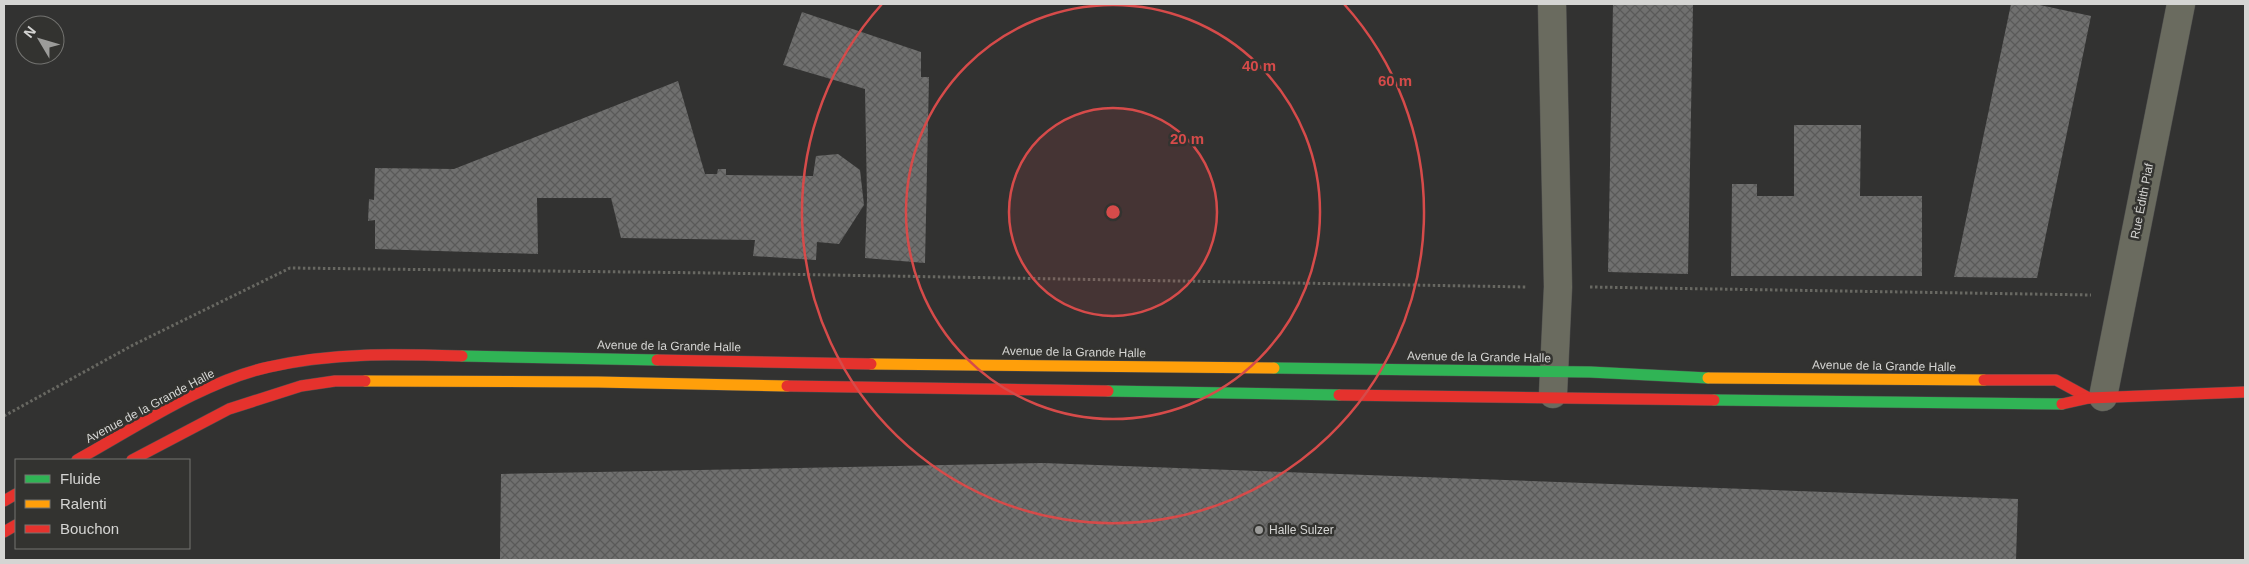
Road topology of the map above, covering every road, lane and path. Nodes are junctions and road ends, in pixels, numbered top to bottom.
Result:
1 (1552, 4) edge
2 (2180, 4) edge
3 (1536, 287) dead end
4 (1582, 287) dead end
5 (2123, 296) junction
6 (1553, 372) junction
7 (2245, 392) edge
8 (1552, 398) junction
9 (2096, 398) junction
10 (4, 416) edge
11 (79, 459) edge
12 (134, 459) edge
13 (15, 495) edge
14 (4, 501) edge
15 (15, 526) edge
16 (4, 532) edge

1 - 6 street
2 - 5 street, Rue Édith Piaf
3 - 10 path
4 - 5 path
5 - 9 street, Rue Édith Piaf
6 - 8 street
6 - 9 street, Avenue de la Grande Halle
6 - 11 street, Avenue de la Grande Halle
7 - 9 street
8 - 9 street
8 - 12 street
13 - 14 street
15 - 16 street

